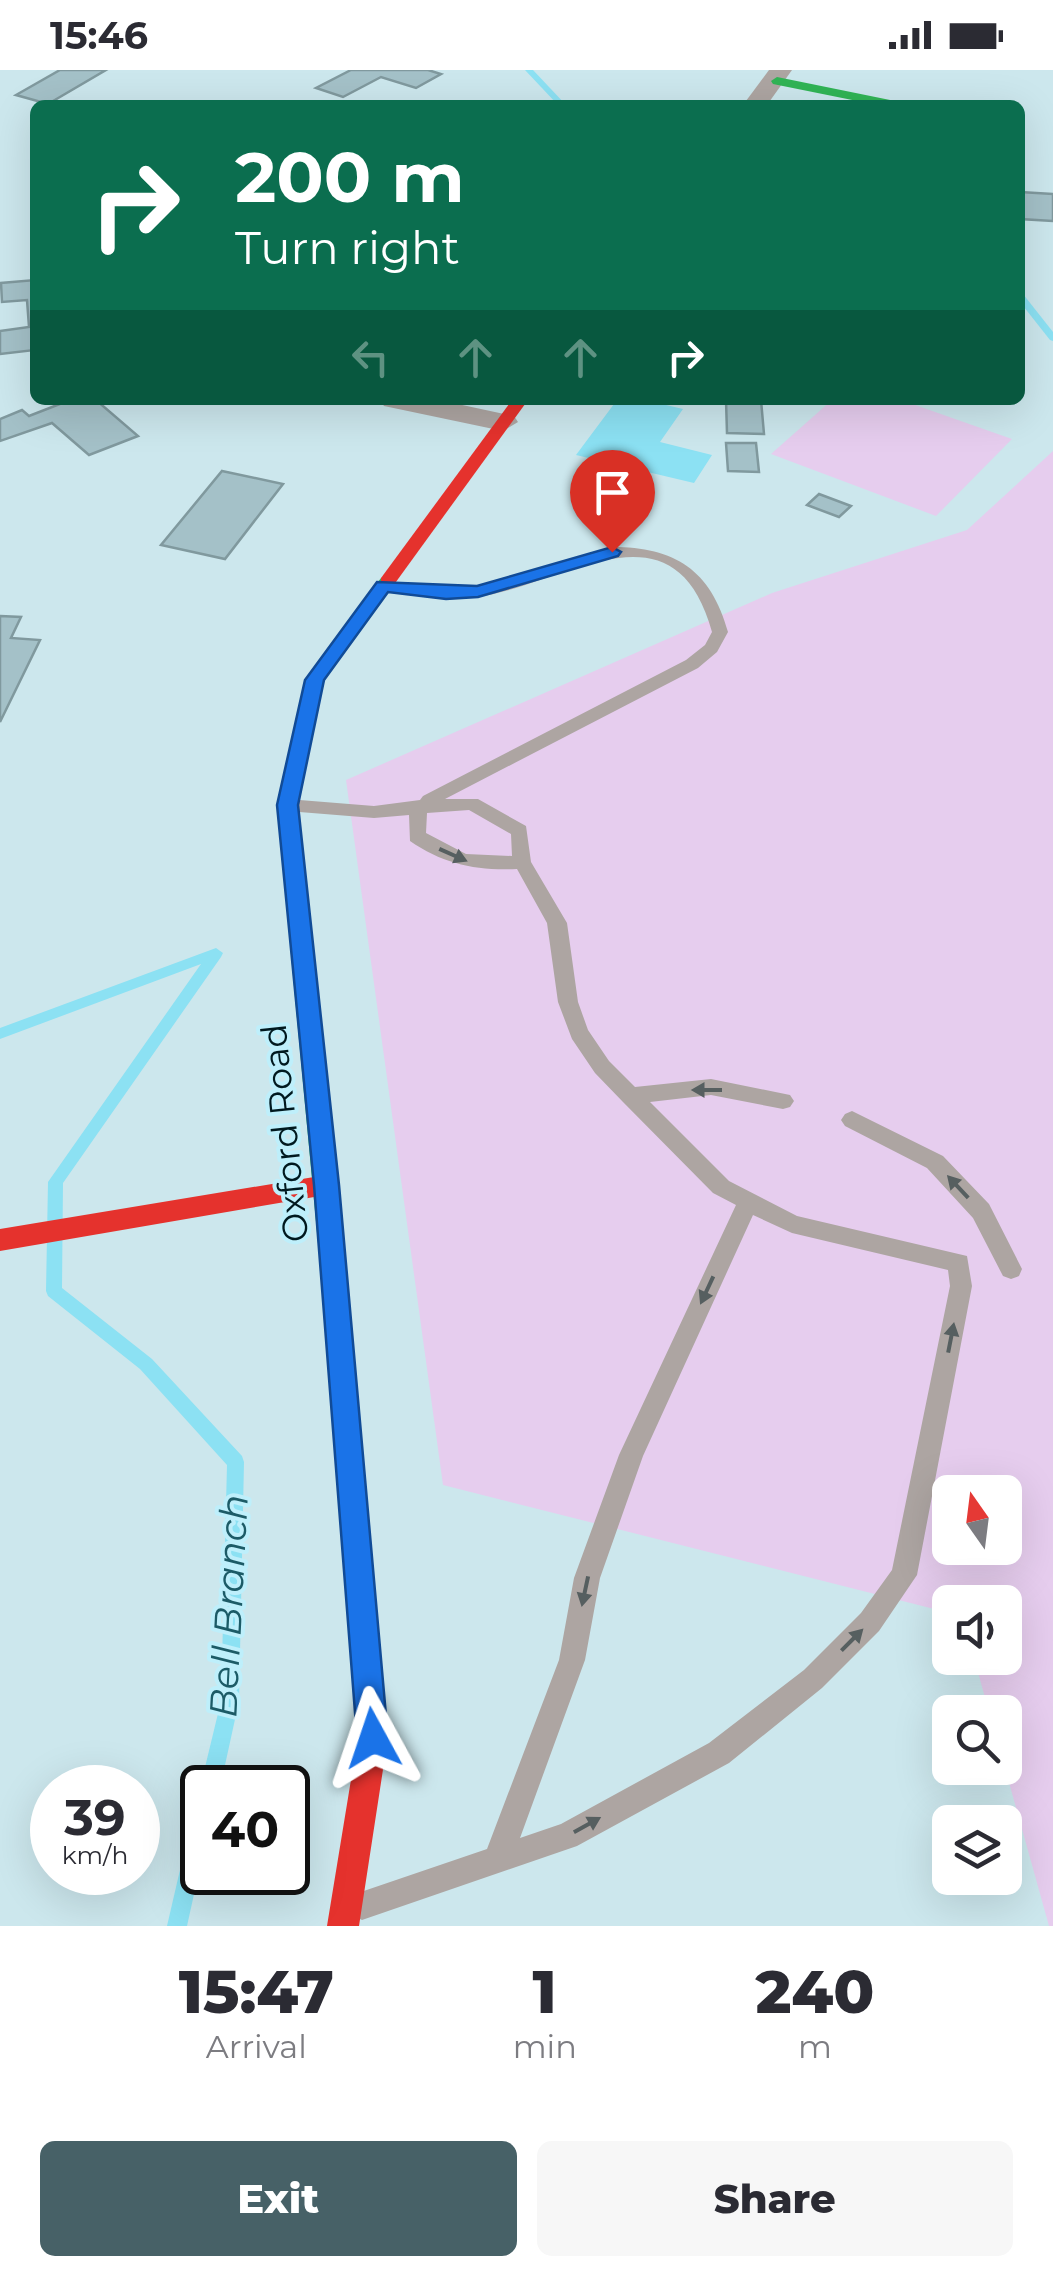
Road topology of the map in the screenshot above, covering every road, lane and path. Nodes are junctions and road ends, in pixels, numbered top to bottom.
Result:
1 (779, 75) edge
2 (760, 100) edge
3 (876, 100) edge
4 (448, 405) edge
5 (511, 411) edge
6 (383, 586) junction
7 (287, 805) junction
8 (418, 806) junction
9 (522, 862) junction
10 (630, 1096) junction
11 (782, 1101) dead end
12 (852, 1120) dead end
13 (326, 1185) junction
14 (748, 1202) junction
15 (0, 1240) edge
16 (1011, 1268) dead end
17 (496, 1860) junction
18 (344, 1918) edge

1 - 2 street
1 - 3 street
4 - 5 street
5 - 6 street, Oxford Road
6 - 7 street, Oxford Road
6 - 8 lane
7 - 8 lane
7 - 13 street, Oxford Road
8 - 9 lane
8 -> 9 lane
9 - 10 lane
11 -> 10 lane
10 - 14 lane
16 -> 12 lane
13 - 15 street
13 - 18 street, Oxford Road
14 -> 17 lane
17 -> 14 lane
17 - 18 lane

